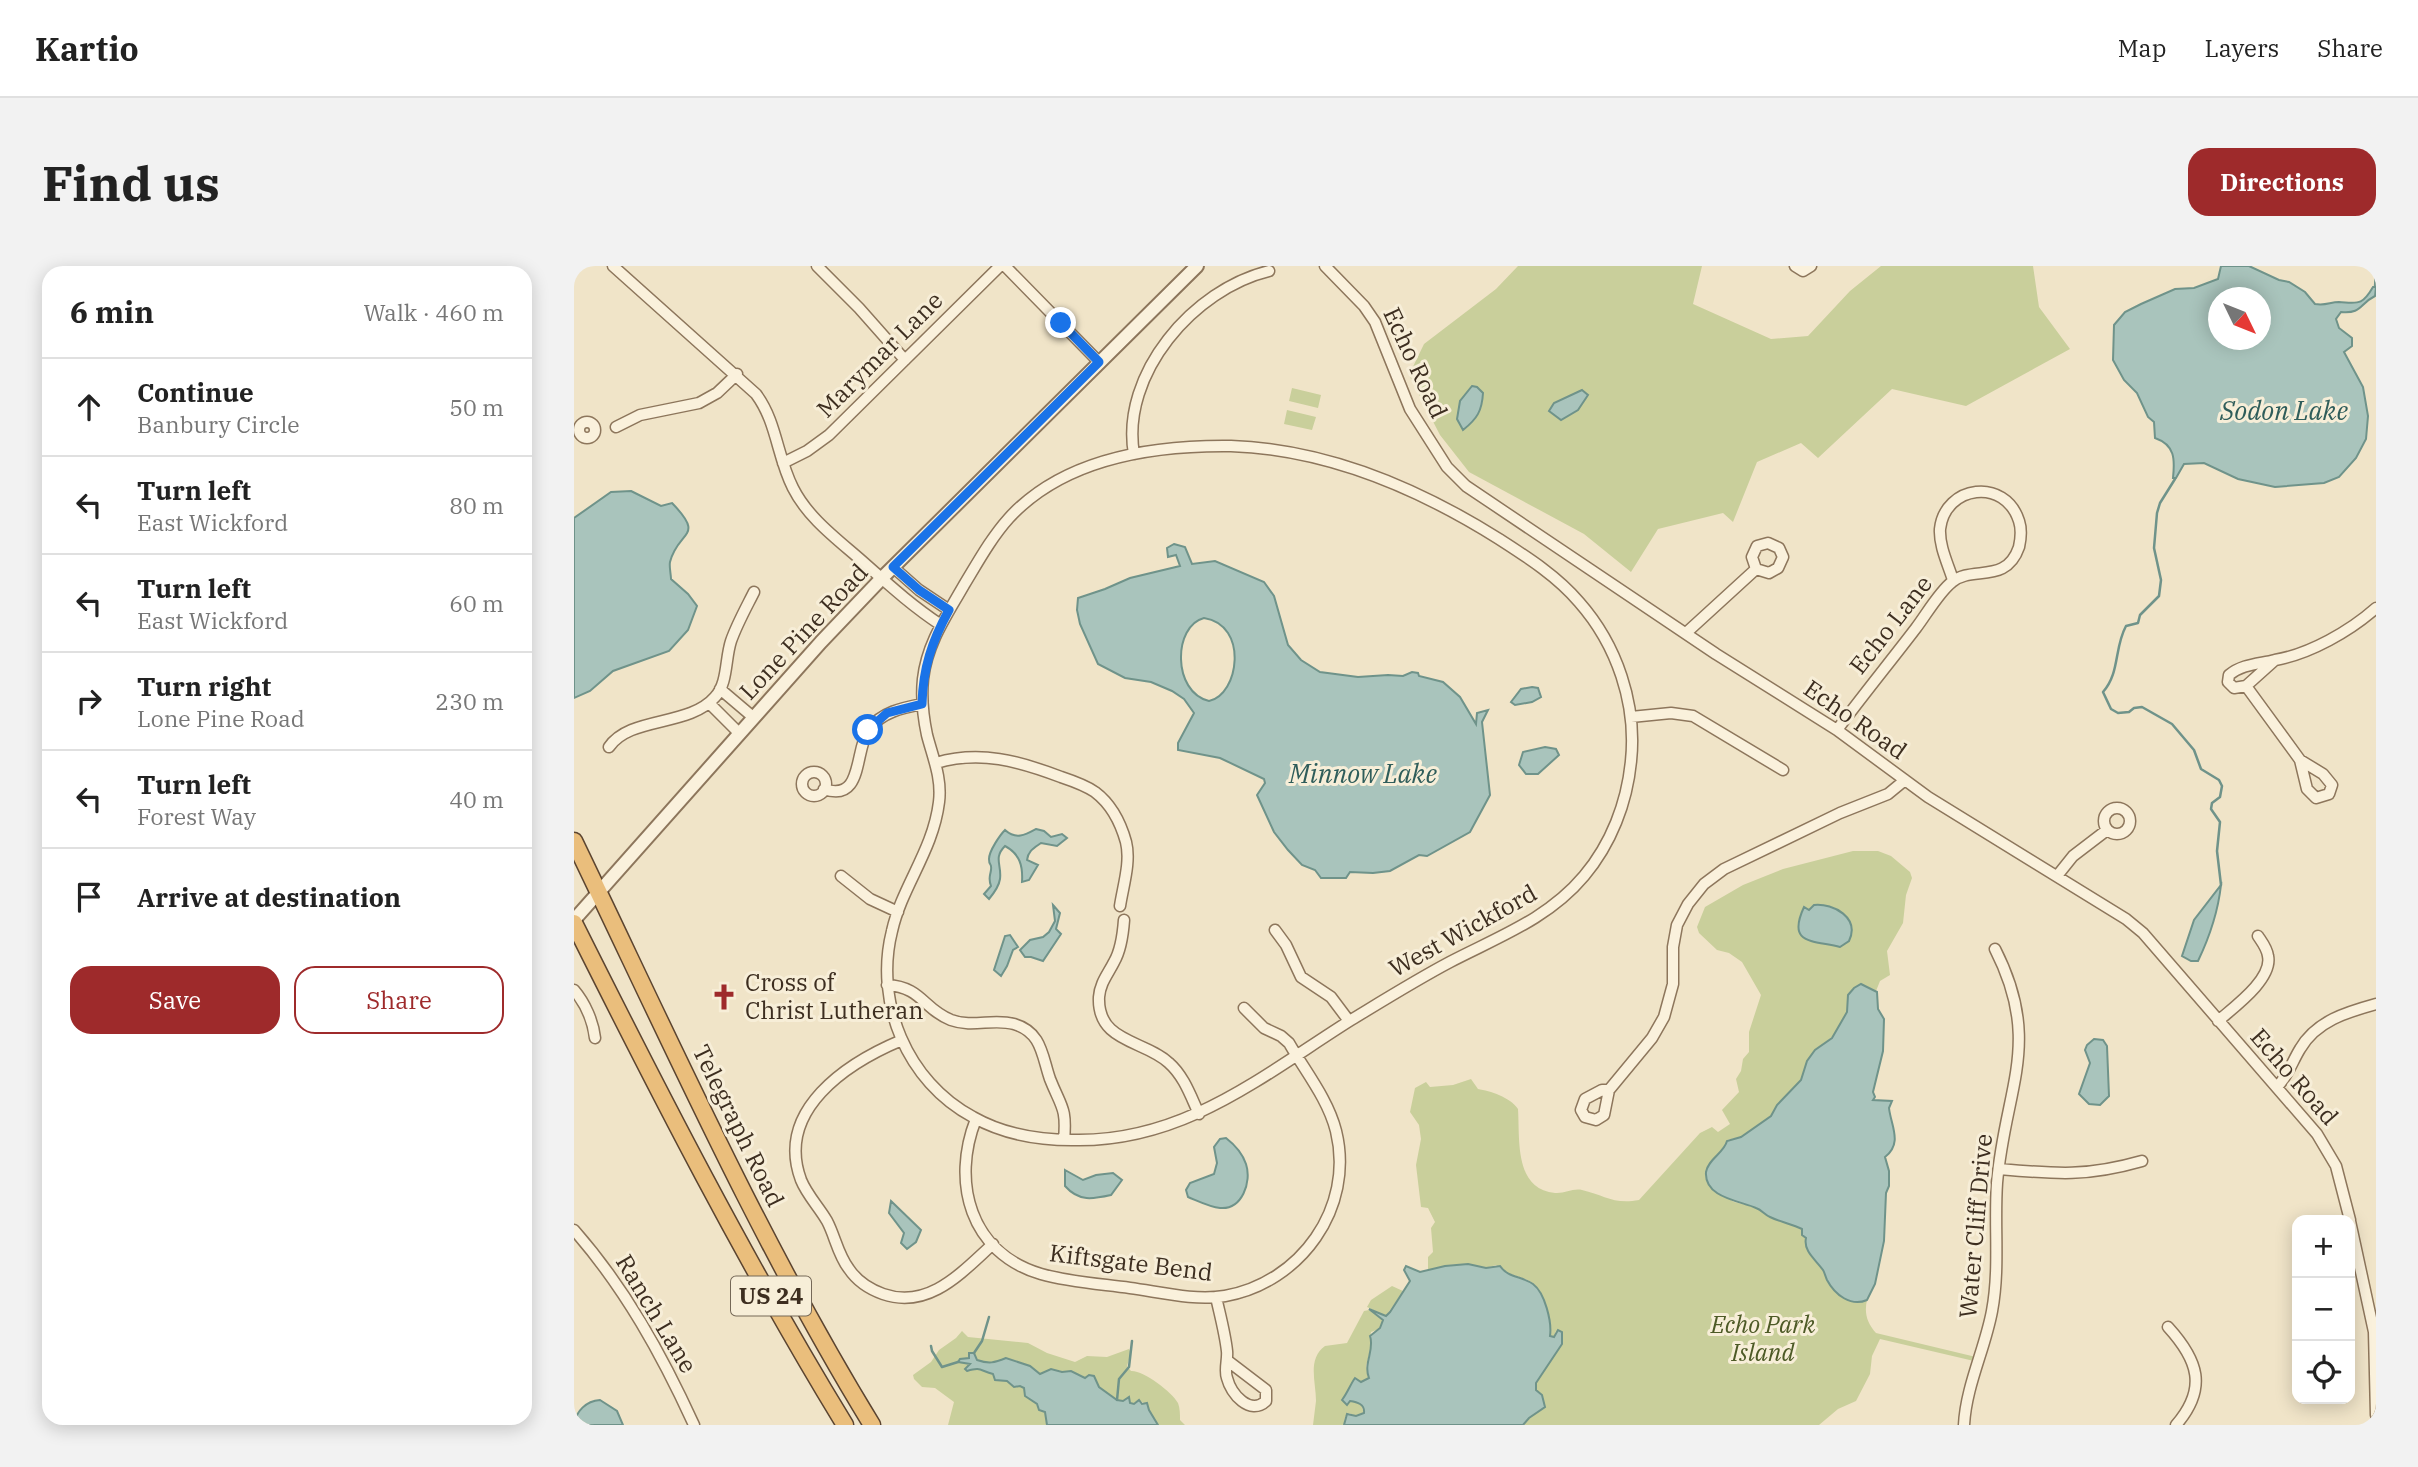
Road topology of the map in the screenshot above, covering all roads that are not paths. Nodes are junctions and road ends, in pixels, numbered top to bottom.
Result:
1 (613, 266) edge
2 (817, 266) edge
3 (1002, 266) edge
4 (1197, 266) edge
5 (1325, 266) edge
6 (1795, 266) edge
7 (1811, 266) edge
8 (1269, 271) dead end
9 (905, 360) junction
10 (1099, 362) junction
11 (737, 374) junction
12 (616, 427) dead end
13 (1135, 454) junction
14 (783, 463) junction
15 (893, 567) junction
16 (1756, 569) dead end
17 (882, 578) junction
18 (1953, 580) junction
19 (754, 592) dead end
20 (935, 602) junction
21 (2376, 607) edge
22 (949, 610) junction
23 (927, 615) junction
24 (941, 625) junction
25 (1686, 633) junction
26 (2275, 660) junction
27 (2246, 686) junction
28 (720, 689) junction
29 (709, 703) junction
30 (922, 704) junction
31 (753, 717) junction
32 (1631, 718) junction
33 (1837, 730) junction
34 (739, 733) junction
35 (609, 747) dead end
36 (2300, 760) dead end
37 (936, 763) junction
38 (1783, 770) dead end
39 (1905, 780) junction
40 (824, 789) dead end
41 (2106, 830) dead end
42 (574, 841) edge
43 (841, 876) dead end
44 (2057, 876) junction
45 (598, 892) junction
46 (1120, 906) dead end
47 (898, 912) junction
48 (1124, 920) dead end
49 (574, 922) edge
50 (1275, 930) dead end
51 (2258, 936) dead end
52 (1995, 948) dead end
53 (887, 985) junction
54 (574, 990) edge
55 (2376, 1004) edge
56 (1244, 1008) dead end
57 (1349, 1021) junction
58 (2218, 1021) junction
59 (595, 1038) dead end
60 (902, 1040) junction
61 (1297, 1056) junction
62 (2277, 1087) junction
63 (1609, 1090) dead end
64 (704, 1111) junction
65 (1199, 1114) junction
66 (976, 1119) junction
67 (676, 1123) junction
68 (1064, 1140) junction
69 (728, 1160) junction
70 (2142, 1161) dead end
71 (699, 1166) junction
72 (1999, 1169) junction
73 (2349, 1215) edge
74 (574, 1230) edge
75 (993, 1244) junction
76 (2355, 1244) edge
77 (1216, 1297) junction
78 (2168, 1327) dead end
79 (1228, 1361) junction
80 (2376, 1415) edge
81 (694, 1425) edge
82 (845, 1425) edge
83 (872, 1425) edge
84 (1964, 1425) edge
85 (2176, 1425) edge

1 - 11 street
2 - 9 street
3 - 9 street, Marymar Lane
3 - 10 street
4 - 10 street, Lone Pine Road
5 - 25 street, Echo Road
6 - 7 street
8 - 13 street
9 - 14 street, Marymar Lane
10 - 15 street, Lone Pine Road
11 - 12 street
11 - 14 street
13 - 22 street, West Wickford
13 - 32 street, West Wickford
14 - 17 street
15 - 17 street, Lone Pine Road
15 - 20 street
16 - 25 street
17 - 23 street
17 - 31 street, Lone Pine Road
18 - 18 street, Echo Lane
18 - 33 street, Echo Lane
19 - 28 street
20 - 22 street
20 - 23 street
21 - 26 street
22 - 24 street, West Wickford
23 - 24 street
24 - 30 street, West Wickford
25 - 33 street, Echo Road
26 - 27 street
26 - 27 street
27 - 36 street
28 - 29 street
28 - 31 street
29 - 34 street
29 - 35 street
30 - 37 street, West Wickford
30 - 40 street
31 - 34 street, Lone Pine Road
32 - 38 street
32 - 57 street, West Wickford
33 - 39 street, Echo Road
34 - 45 street, Lone Pine Road
37 - 46 street
37 - 47 street, West Wickford
39 - 44 street, Echo Road
39 - 63 street
41 - 44 street
42 - 45 highway, Telegraph Road / US 24
43 - 47 street
44 - 58 street, Echo Road
45 - 49 street, Lone Pine Road
45 - 64 highway, Telegraph Road / US 24
47 - 53 street, West Wickford
48 - 65 street
49 - 67 highway, Telegraph Road / US 24
50 - 57 street
51 - 58 street
52 - 72 street, Water Cliff Drive
53 - 60 street, West Wickford
53 - 68 street
54 - 59 street
55 - 62 street
56 - 61 street, Kiftsgate Bend
57 - 61 street, West Wickford
58 - 62 street, Echo Road
60 - 66 street, West Wickford
60 - 75 street
61 - 65 street, West Wickford
61 - 77 street, Kiftsgate Bend
62 - 73 street, Echo Road
64 - 67 highway
64 - 69 highway, Telegraph Road / US 24
65 - 68 street, West Wickford
66 - 68 street, West Wickford
66 - 75 street, Kiftsgate Bend
67 - 71 highway, Telegraph Road / US 24
69 - 71 highway
69 - 83 highway, Telegraph Road / US 24
70 - 72 street
71 - 82 highway, Telegraph Road / US 24
72 - 84 street, Water Cliff Drive
74 - 81 street, Ranch Lane
75 - 77 street, Kiftsgate Bend
76 - 80 street, Echo Road
77 - 79 street
78 - 85 street
79 - 79 street

